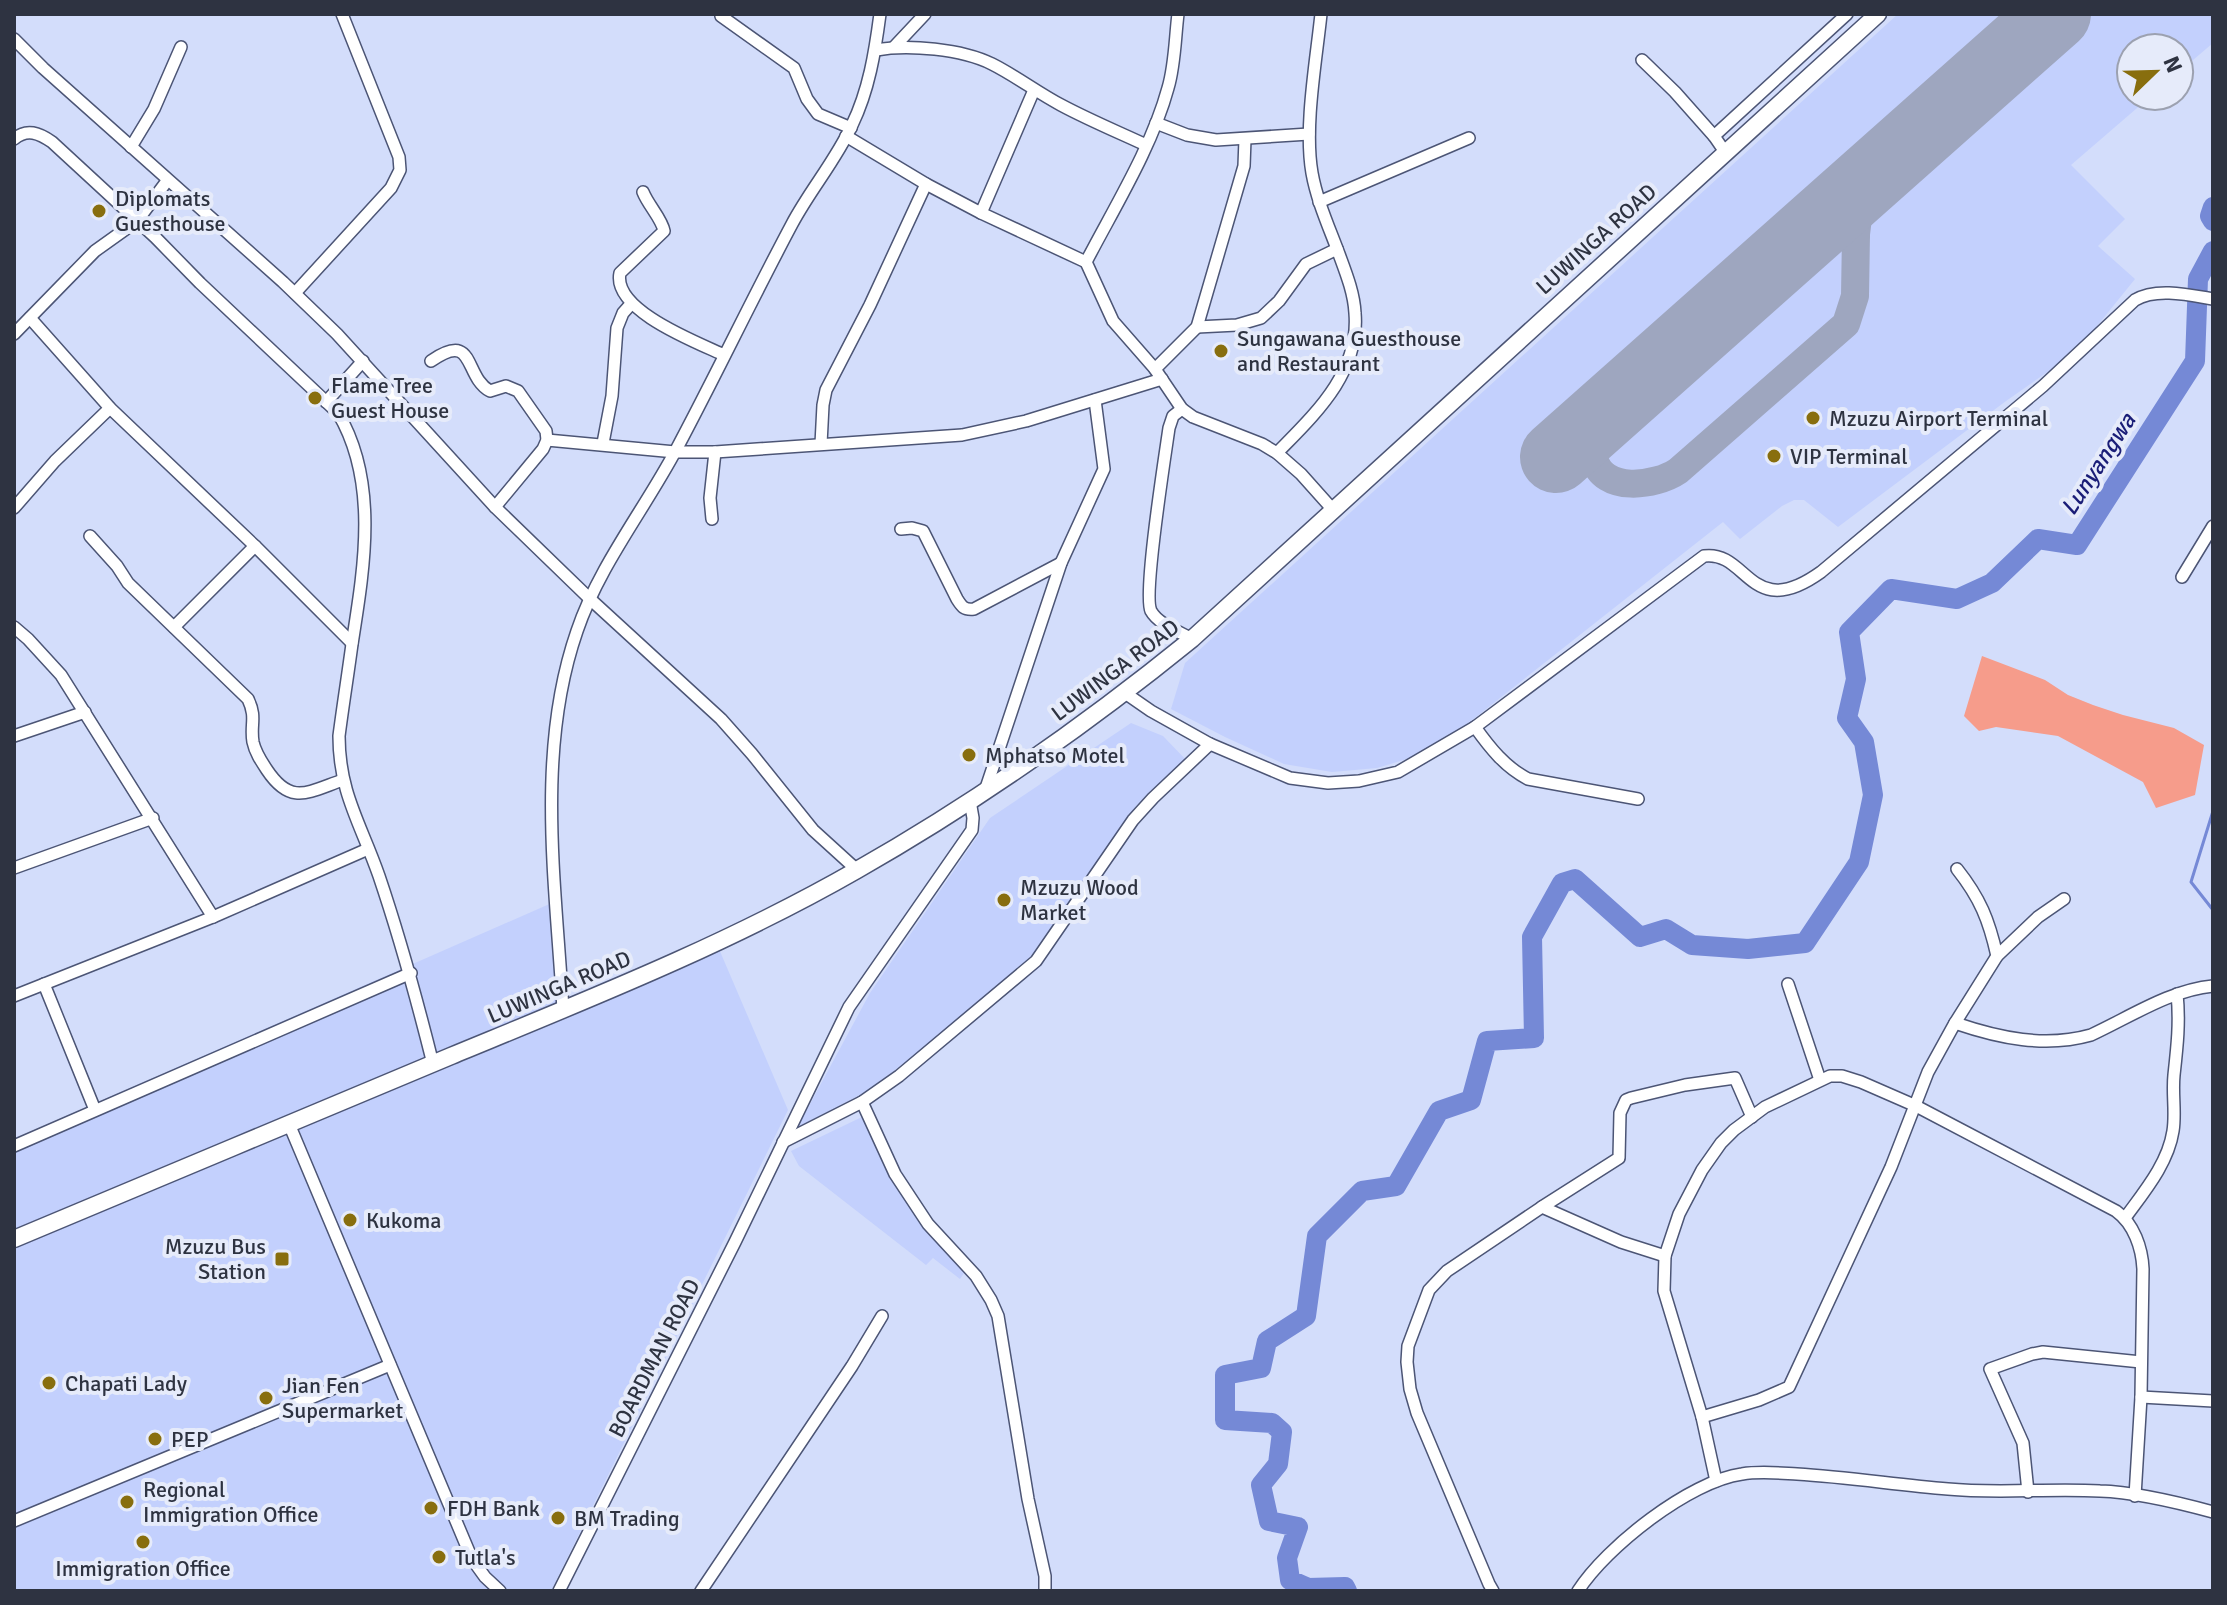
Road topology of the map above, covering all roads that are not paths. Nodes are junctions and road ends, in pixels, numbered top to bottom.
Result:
1 (342, 14) edge
2 (880, 14) edge
3 (925, 14) edge
4 (1178, 14) edge
5 (1321, 14) edge
6 (1847, 14) edge
7 (1878, 14) edge
8 (721, 16) edge
9 (14, 39) edge
10 (181, 47) dead end
11 (894, 47) junction
12 (876, 50) junction
13 (1642, 60) dead end
14 (1034, 90) junction
15 (1156, 123) junction
16 (848, 132) junction
17 (1309, 134) junction
18 (1714, 136) junction
19 (1469, 138) dead end
20 (14, 139) edge
21 (1245, 139) junction
22 (1146, 145) junction
23 (131, 147) junction
24 (1725, 152) junction
25 (167, 181) junction
26 (926, 184) junction
27 (643, 192) dead end
28 (1319, 202) junction
29 (981, 213) junction
30 (137, 221) junction
31 (1337, 249) junction
32 (1086, 262) junction
33 (295, 293) junction
34 (2208, 298) edge
35 (631, 304) junction
36 (30, 318) junction
37 (1197, 327) junction
38 (14, 334) edge
39 (724, 355) junction
40 (363, 361) junction
41 (431, 361) dead end
42 (1158, 374) junction
43 (1095, 400) junction
44 (326, 402) junction
45 (110, 408) junction
46 (1182, 409) junction
47 (547, 440) junction
48 (603, 443) junction
49 (821, 444) junction
50 (675, 452) junction
51 (715, 452) junction
52 (1277, 453) junction
53 (495, 507) junction
54 (14, 508) edge
55 (1334, 511) junction
56 (712, 519) dead end
57 (2213, 526) edge
58 (901, 529) dead end
59 (90, 536) dead end
60 (255, 546) junction
61 (1061, 563) junction
62 (2182, 577) dead end
63 (589, 598) junction
64 (14, 627) edge
65 (174, 627) junction
66 (1192, 639) junction
67 (352, 643) junction
68 (1125, 693) junction
69 (85, 712) junction
70 (1475, 727) junction
71 (14, 736) edge
72 (1210, 744) junction
73 (343, 780) junction
74 (978, 796) junction
75 (1638, 799) dead end
76 (153, 818) junction
77 (368, 849) junction
78 (14, 868) edge
79 (1957, 869) dead end
80 (857, 870) junction
81 (2064, 899) dead end
82 (213, 917) junction
83 (1997, 956) junction
84 (411, 973) junction
85 (44, 984) junction
86 (1788, 984) dead end
87 (2213, 986) edge
88 (2177, 994) junction
89 (14, 996) edge
90 (563, 1010) junction
91 (1955, 1023) junction
92 (433, 1064) junction
93 (1820, 1080) junction
94 (862, 1102) junction
95 (1916, 1106) junction
96 (95, 1110) junction
97 (1752, 1117) junction
98 (289, 1124) junction
99 (783, 1142) junction
100 (14, 1146) edge
101 (1542, 1207) junction
102 (2125, 1218) junction
103 (14, 1239) edge
104 (1665, 1256) junction
105 (882, 1316) dead end
106 (2141, 1362) junction
107 (390, 1365) junction
108 (2141, 1397) junction
109 (2213, 1401) edge
110 (1702, 1417) junction
111 (1716, 1481) junction
112 (2028, 1492) junction
113 (2135, 1496) junction
114 (2213, 1512) edge
115 (14, 1521) edge
116 (500, 1591) edge
117 (559, 1591) edge
118 (701, 1591) edge
119 (1045, 1591) edge
120 (1493, 1591) edge
121 (1578, 1591) edge

1 - 33 street
2 - 12 street
3 - 11 street
4 - 15 street
5 - 17 street
6 - 18 street
7 - 24 highway, LUWINGA ROAD
8 - 16 street
9 - 23 street
10 - 23 street
11 - 12 street
11 - 14 street
12 - 16 street
13 - 18 street
14 - 22 street
14 - 29 street
15 - 21 street
15 - 22 street
16 - 26 street
16 - 39 street
17 - 21 street
17 - 28 street
18 - 24 street
19 - 28 street
20 - 30 street
21 - 37 street
22 - 32 street
23 - 25 street
24 - 55 highway, LUWINGA ROAD
25 - 30 street
25 - 33 street
26 - 29 street
26 - 49 street
27 - 35 street
28 - 31 street
29 - 32 street
30 - 36 street
30 - 44 street
31 - 37 street
31 - 52 street
32 - 42 street
33 - 40 street
34 - 70 street
35 - 39 street
35 - 48 street
36 - 38 street
36 - 45 street
37 - 42 street
39 - 50 street
40 - 44 street
40 - 53 street
41 - 47 street
42 - 43 street
42 - 46 street
43 - 49 street
43 - 61 street, BOARDMAN ROAD
44 - 67 street
45 - 54 street
45 - 60 street
46 - 52 street
46 - 66 street
47 - 48 street
47 - 53 street
48 - 50 street
49 - 51 street
50 - 51 street
50 - 63 street
51 - 56 street
52 - 55 street
53 - 63 street
55 - 66 highway, LUWINGA ROAD
57 - 62 street
58 - 61 street
59 - 65 street
60 - 65 street
60 - 67 street
61 - 74 street, BOARDMAN ROAD
63 - 80 street
63 - 90 street
64 - 69 street
65 - 73 street
66 - 68 highway, LUWINGA ROAD
67 - 73 street
68 - 72 street
68 - 74 highway, LUWINGA ROAD
69 - 71 street
69 - 76 street
70 - 72 street
70 - 75 street
72 - 94 street
73 - 77 street
74 - 80 highway, LUWINGA ROAD
74 - 99 street, BOARDMAN ROAD
76 - 78 street
76 - 82 street
77 - 82 street
77 - 84 street
79 - 83 street
80 - 90 highway, LUWINGA ROAD
81 - 83 street
82 - 85 street
83 - 91 street
84 - 92 street
84 - 96 street
85 - 89 street
85 - 96 street
86 - 93 street
87 - 88 street
88 - 91 street
88 - 102 street
90 - 92 highway, LUWINGA ROAD
91 - 95 street
92 - 98 highway, LUWINGA ROAD
93 - 95 street
93 - 97 street
94 - 99 street
94 - 119 street
95 - 102 street
95 - 110 street
96 - 100 street
97 - 101 street
97 - 104 street
98 - 103 highway, LUWINGA ROAD
98 - 107 street
99 - 117 street, BOARDMAN ROAD
101 - 104 street
101 - 120 street
102 - 106 street
104 - 110 street
105 - 118 street
106 - 108 street
106 - 112 street
107 - 115 street
107 - 116 street
108 - 109 street
108 - 113 street
110 - 111 street
111 - 112 street
111 - 121 street
112 - 113 street
113 - 114 street

